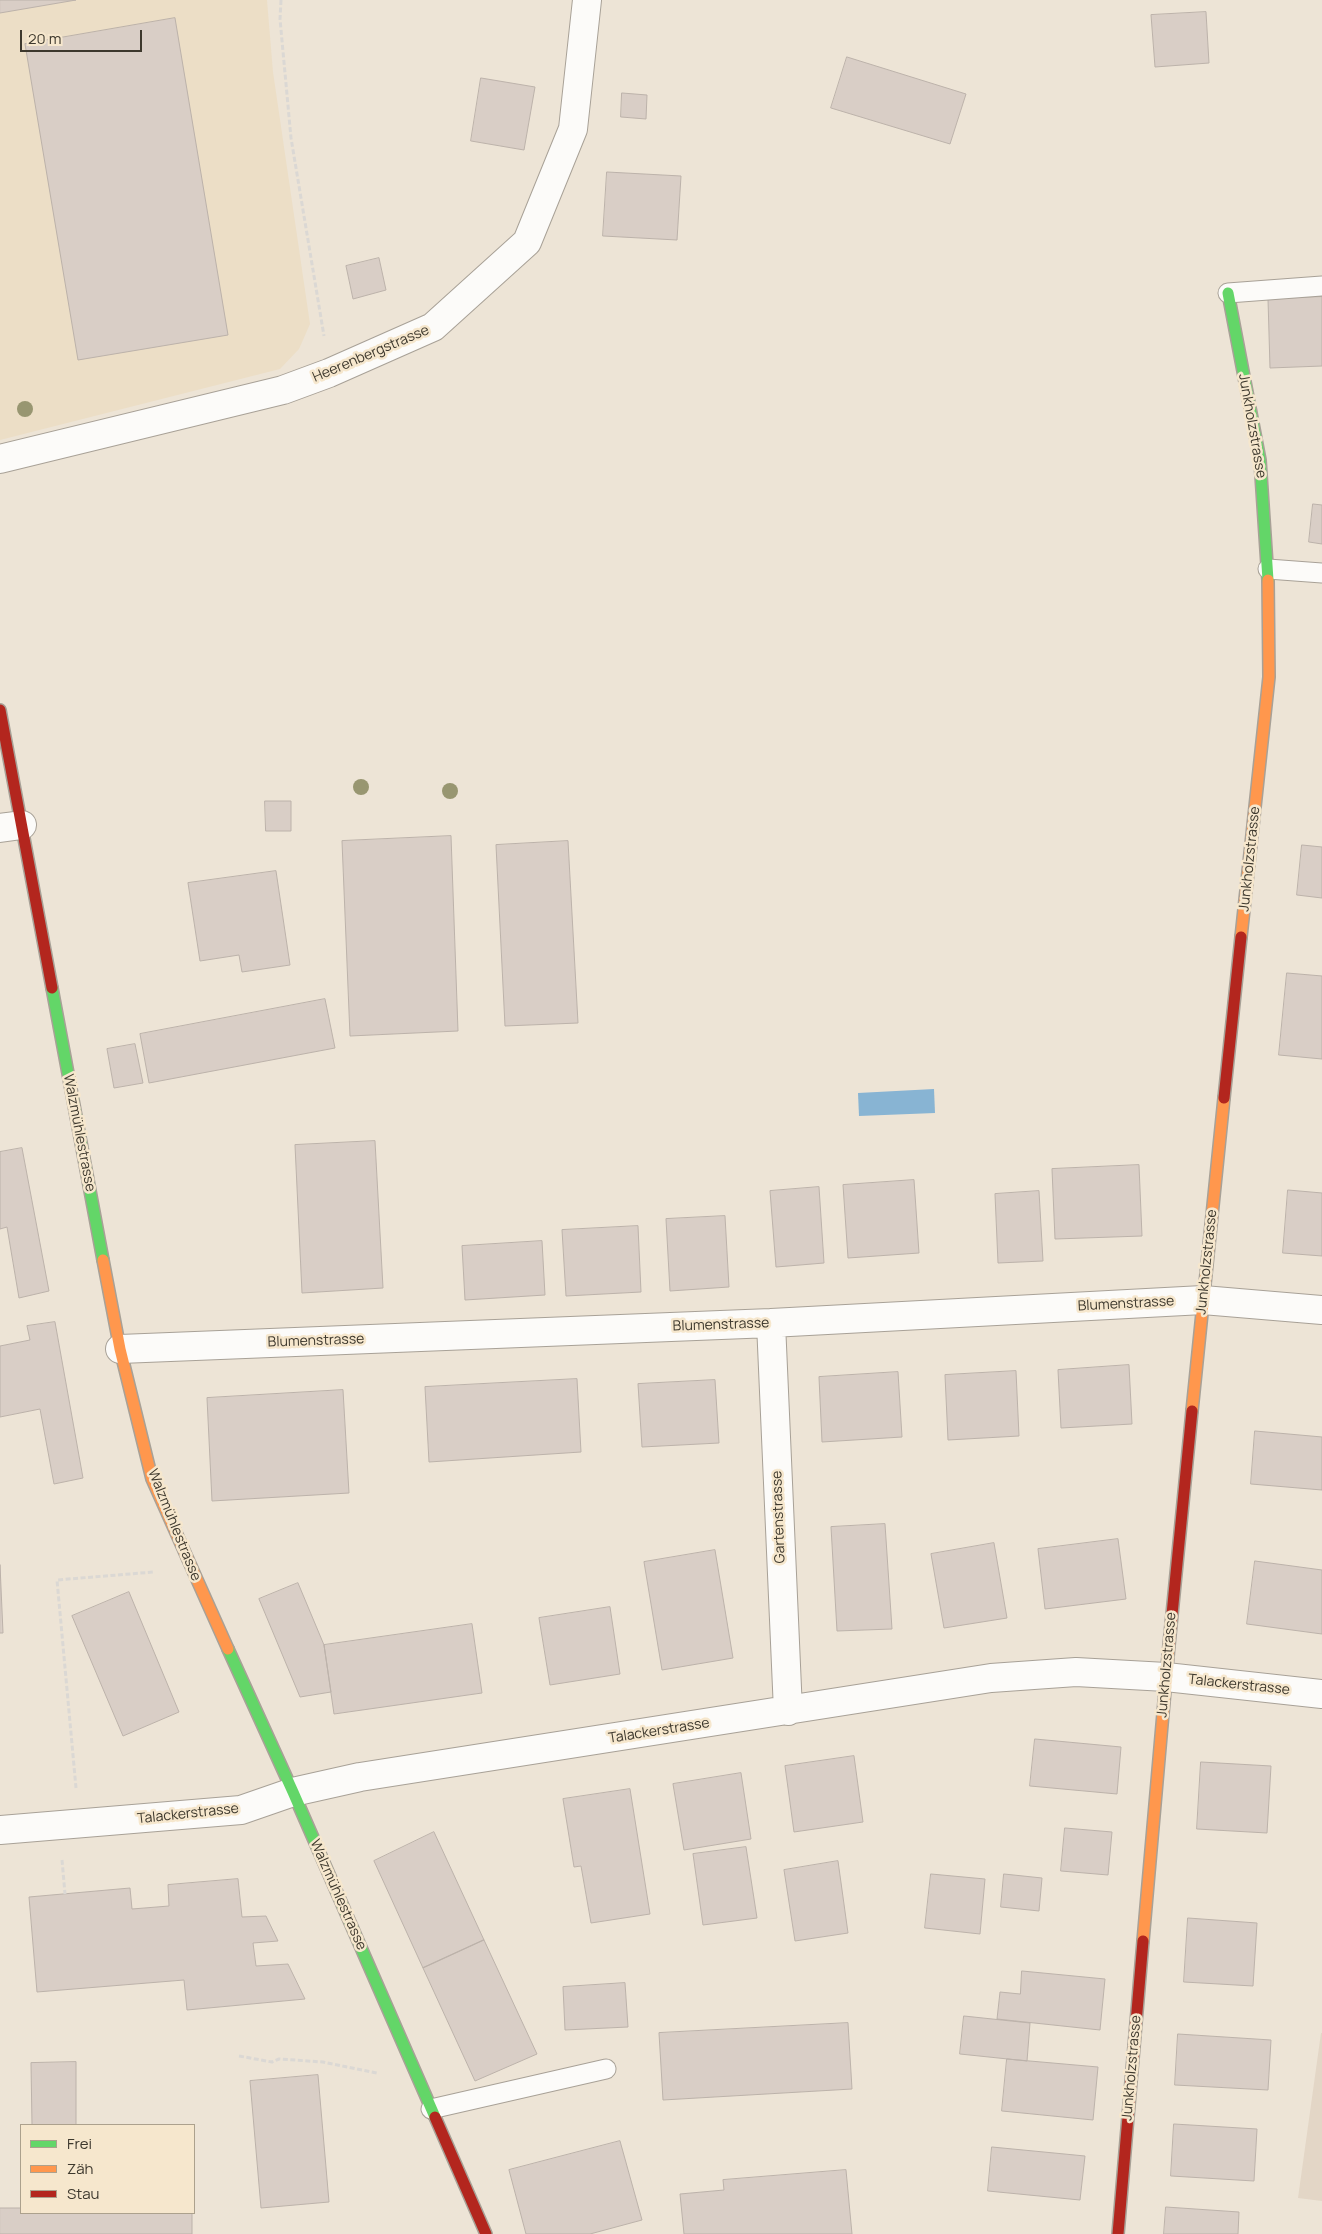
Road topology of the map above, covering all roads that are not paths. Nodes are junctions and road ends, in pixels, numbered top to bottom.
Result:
1 (587, 0) edge
2 (1322, 286) edge
3 (1228, 293) joint
4 (0, 459) edge
5 (1268, 569) junction
6 (1322, 573) edge
7 (0, 710) edge
8 (11, 827) edge
9 (1203, 1300) junction
10 (1322, 1310) edge
11 (771, 1324) junction
12 (120, 1349) junction
13 (1166, 1677) junction
14 (1322, 1694) edge
15 (788, 1711) junction
16 (293, 1792) junction
17 (0, 1830) edge
18 (606, 2069) dead end
19 (431, 2109) junction
20 (486, 2234) edge
21 (1118, 2234) edge

1 - 4 street, Heerenbergstrasse
2 - 3 lane
3 - 5 street, Junkholzstrasse
5 - 6 lane
5 - 9 street, Junkholzstrasse
7 - 8 street, Walzmühlestrasse
8 - 12 street, Walzmühlestrasse
9 - 10 street, Blumenstrasse
9 - 11 street, Blumenstrasse
9 - 13 street, Junkholzstrasse
11 - 12 street, Blumenstrasse
11 - 15 street, Gartenstrasse
12 - 16 street, Walzmühlestrasse
13 - 14 street, Talackerstrasse
13 - 15 street, Talackerstrasse
13 - 21 street, Junkholzstrasse
15 - 16 street, Talackerstrasse
16 - 17 street, Talackerstrasse
16 - 19 street, Walzmühlestrasse
18 - 19 lane
19 - 20 street, Walzmühlestrasse

